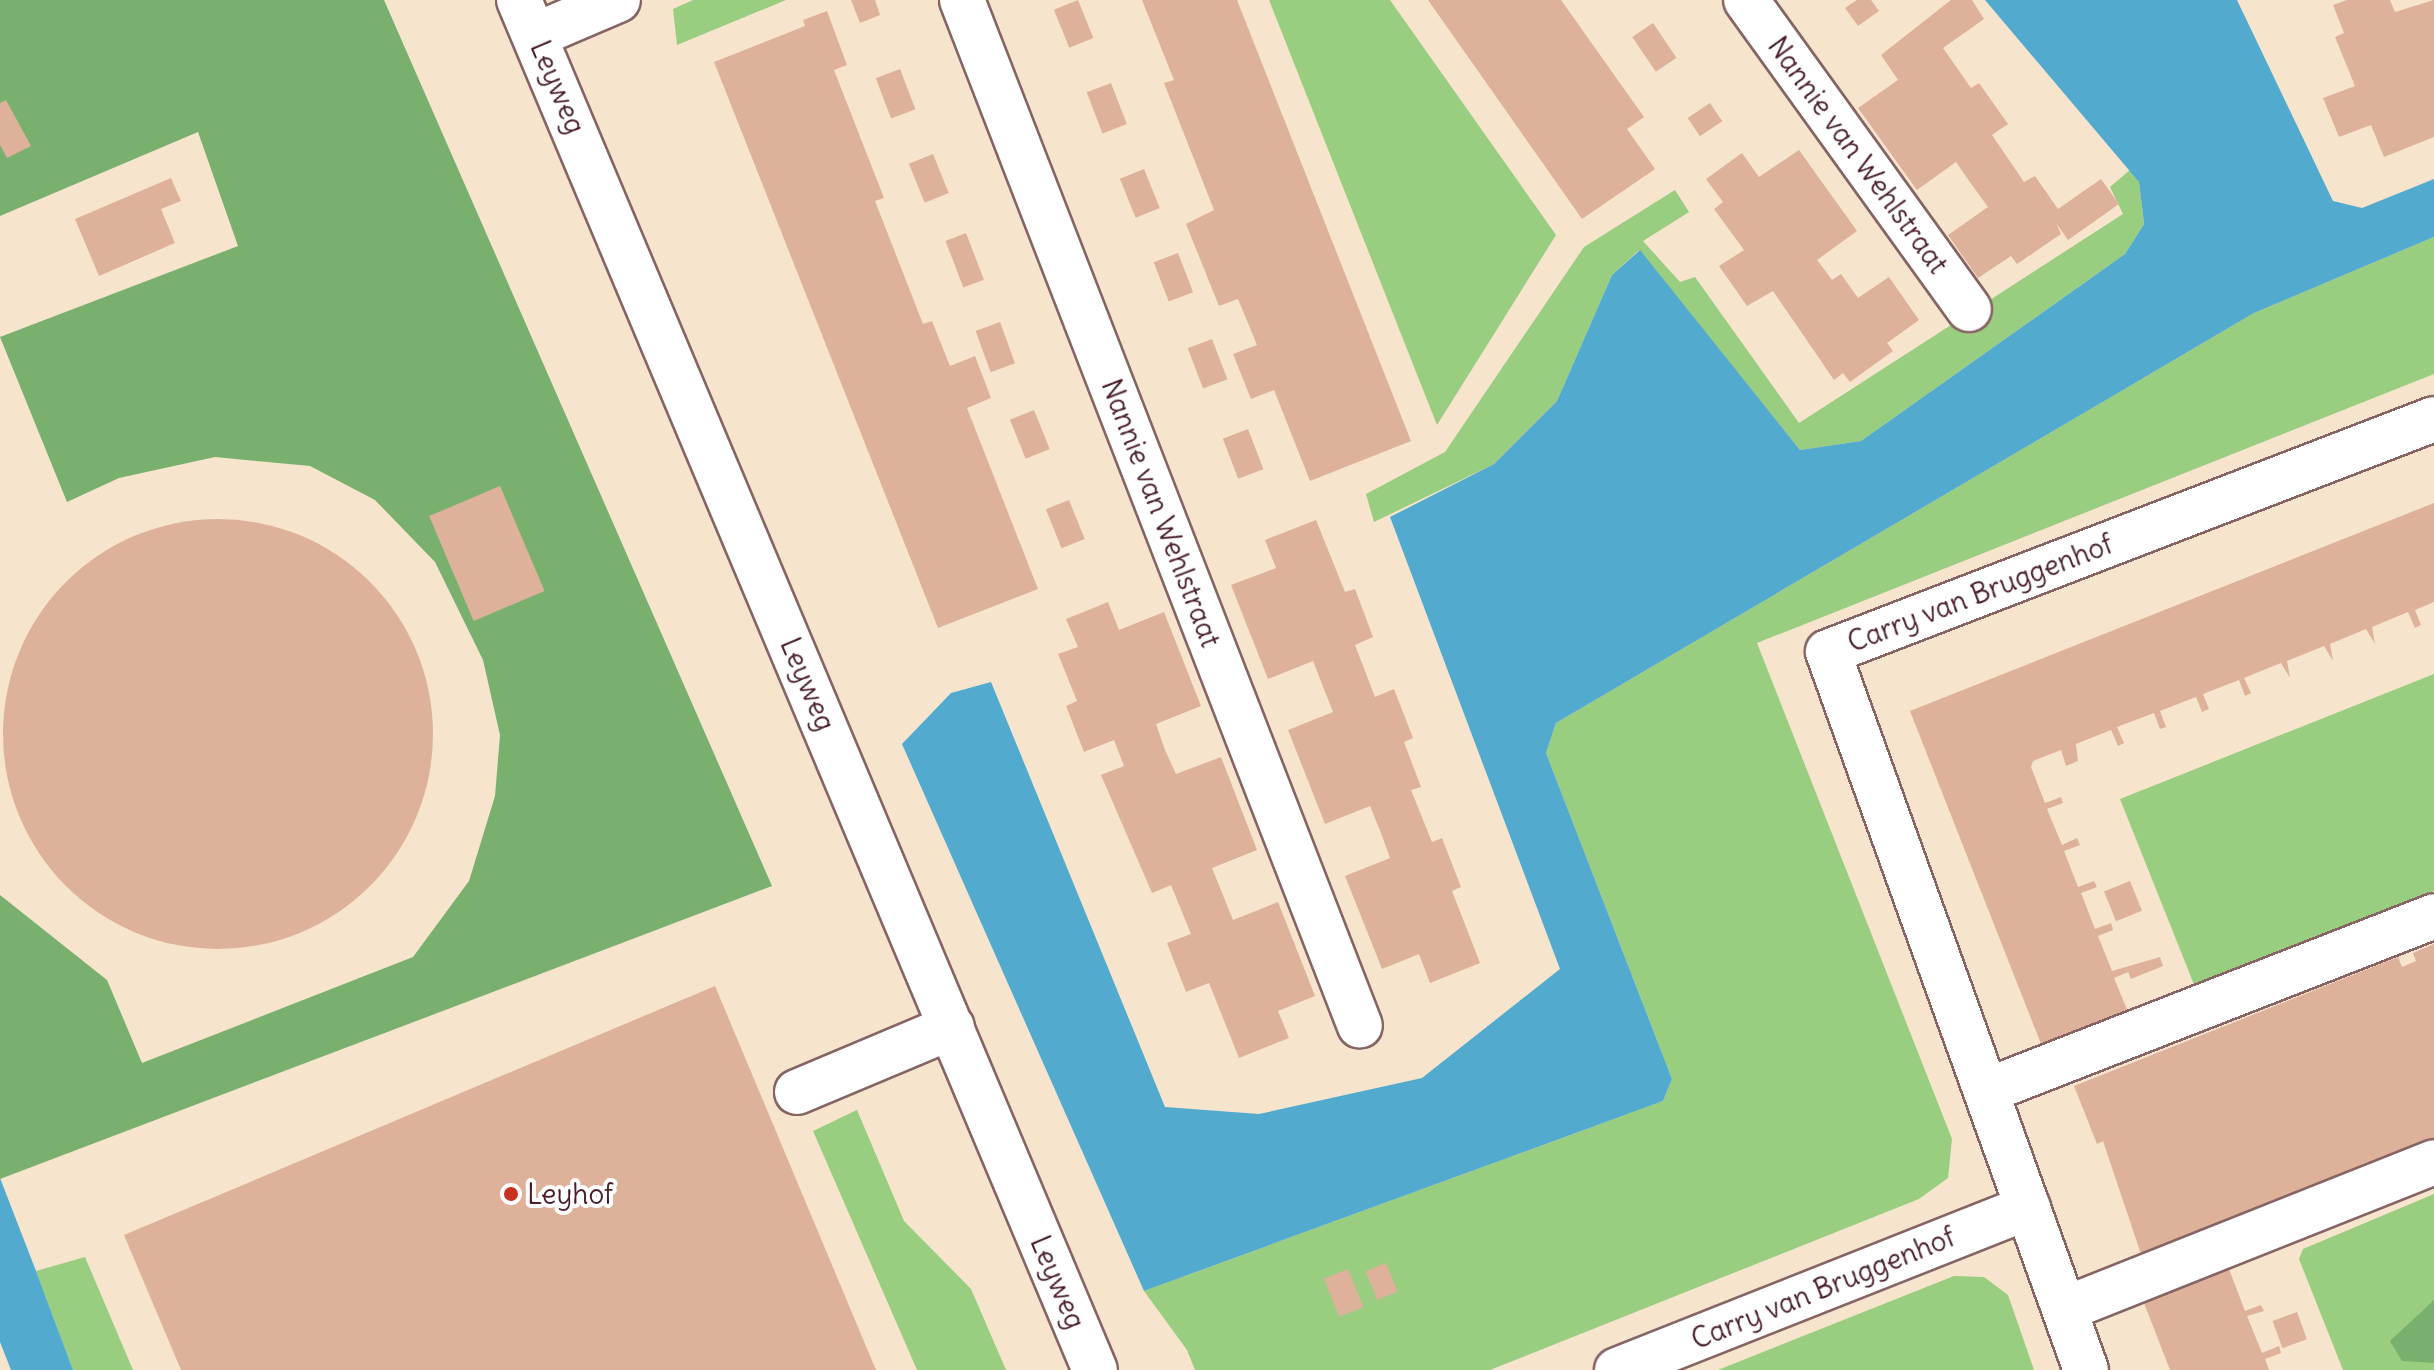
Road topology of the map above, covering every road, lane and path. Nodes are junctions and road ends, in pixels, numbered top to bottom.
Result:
1 (618, 0) edge
2 (962, 0) edge
3 (1746, 0) edge
4 (528, 18) edge
5 (1969, 309) dead end
6 (2434, 419) edge
7 (2434, 916) edge
8 (1360, 1026) dead end
9 (952, 1027) junction
10 (1986, 1091) junction
11 (797, 1092) dead end
12 (2434, 1162) edge
13 (2028, 1207) junction
14 (2065, 1309) junction
15 (1095, 1370) edge
16 (1617, 1370) edge
17 (2086, 1370) edge

1 - 4 street
2 - 8 street, Nannie van Wehlstraat
3 - 5 street, Nannie van Wehlstraat
4 - 9 street, Leyweg
6 - 10 street, Carry van Bruggenhof
7 - 10 street
9 - 11 street
9 - 15 street, Leyweg
10 - 13 street, Carry van Bruggenhof
12 - 14 street
13 - 14 street, Carry van Bruggenhof
13 - 16 street, Carry van Bruggenhof
14 - 17 street, Carry van Bruggenhof

